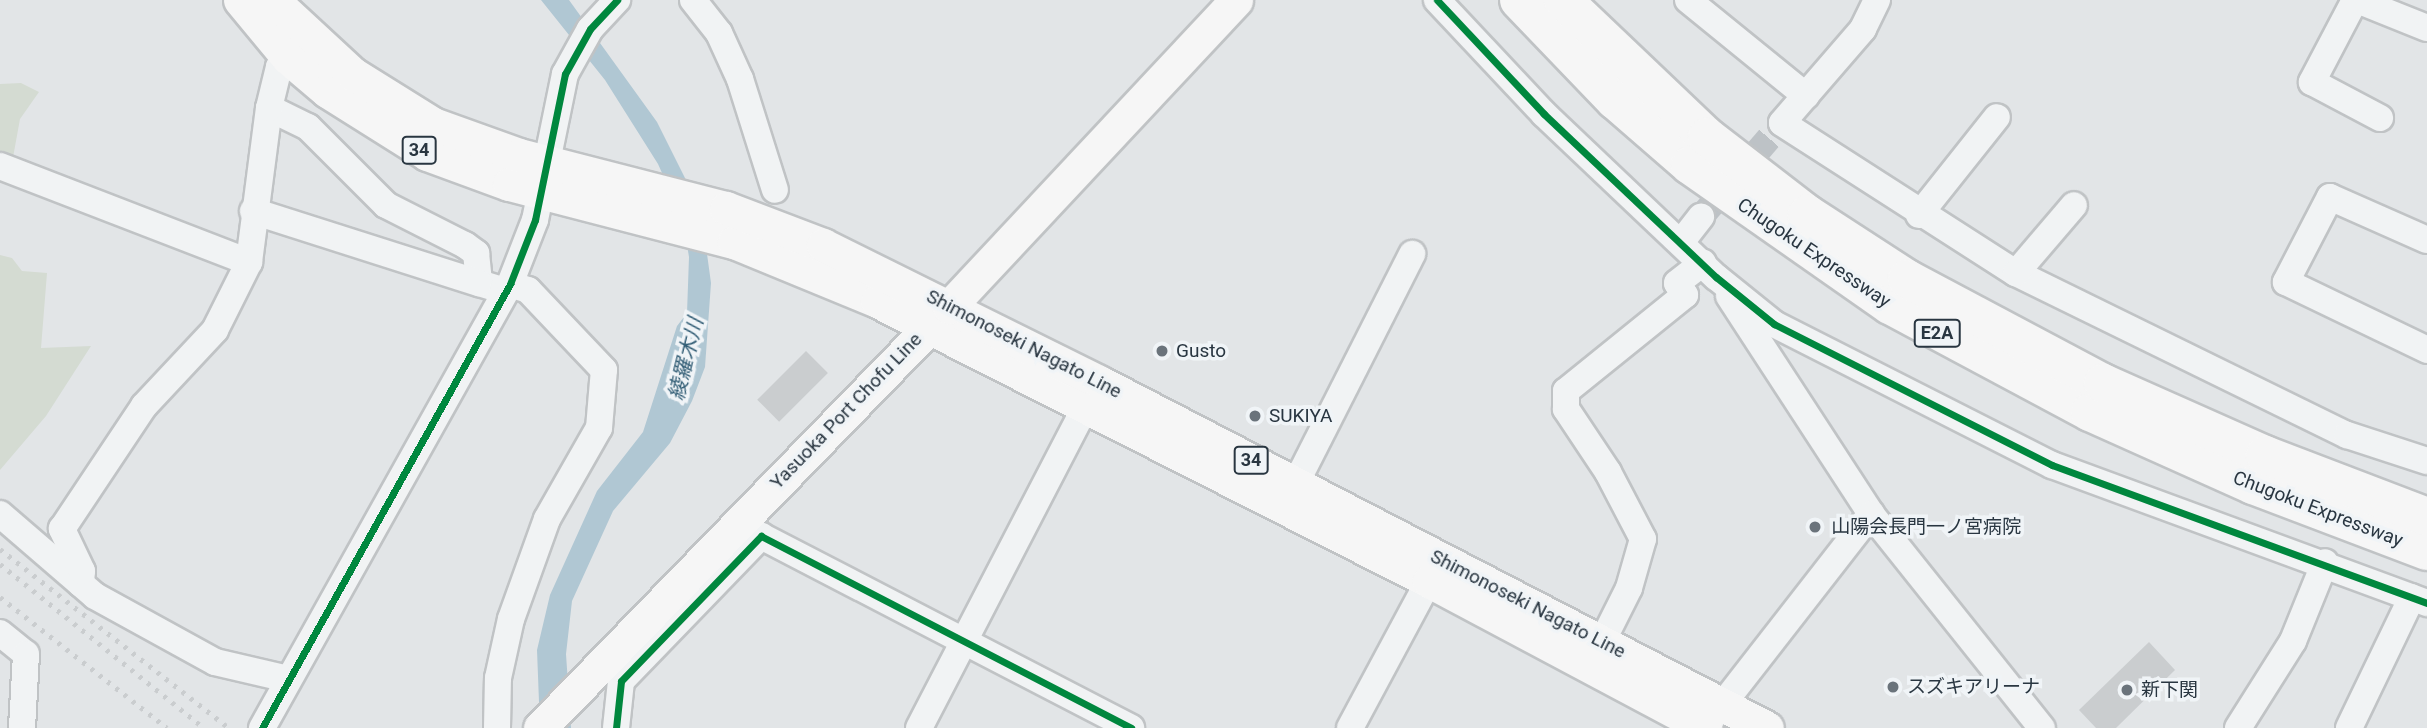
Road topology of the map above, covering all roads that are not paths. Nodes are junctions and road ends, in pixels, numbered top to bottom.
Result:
1 (240, 0) edge
2 (273, 0) edge
3 (693, 0) edge
4 (1236, 0) edge
5 (1437, 0) edge
6 (1519, 0) edge
7 (1563, 0) edge
8 (1688, 0) edge
9 (1877, 0) edge
10 (2356, 0) edge
11 (614, 2) edge
12 (2427, 28) edge
13 (288, 58) junction
14 (1805, 96) junction
15 (269, 108) junction
16 (1997, 117) dead end
17 (2380, 118) dead end
18 (0, 166) edge
19 (545, 177) junction
20 (775, 190) dead end
21 (2074, 205) dead end
22 (253, 211) junction
23 (1919, 215) junction
24 (1701, 217) tunnel mouth
25 (2427, 240) edge
26 (1682, 241) junction
27 (1412, 254) dead end
28 (249, 262) junction
29 (1709, 270) junction
30 (2016, 273) junction
31 (479, 282) junction
32 (508, 288) junction
33 (938, 317) junction
34 (2427, 350) edge
35 (1093, 394) junction
36 (2427, 461) edge
37 (1296, 483) junction
38 (0, 514) edge
39 (1871, 514) junction
40 (2427, 517) edge
41 (2427, 551) edge
42 (2325, 562) junction
43 (1435, 570) junction
44 (81, 584) junction
45 (2419, 600) edge
46 (0, 633) edge
47 (965, 640) junction
48 (1596, 655) junction
49 (288, 679) junction
50 (1710, 720) edge
51 (22, 728) edge
52 (262, 728) edge
53 (497, 728) edge
54 (540, 728) edge
55 (616, 728) edge
56 (919, 728) edge
57 (1131, 728) edge
58 (1350, 728) edge
59 (1767, 728) edge
60 (2042, 728) edge
61 (2238, 728) edge
62 (2349, 728) edge

1 - 13 main road, Shimonoseki Nagato Line / 34
2 - 19 main road, Shimonoseki Nagato Line / 34
3 - 20 street
4 - 33 main road, Yasuoka Port Chofu Line
5 - 26 street
6 - 41 highway, Chugoku Expressway / E2A
7 - 40 highway, Chugoku Expressway / E2A
8 - 14 street
9 - 14 street
10 - 12 street
10 - 17 street
11 - 19 street
13 - 15 street
13 - 19 main road, Shimonoseki Nagato Line / 34
14 - 23 street
15 - 22 street
15 - 31 street
16 - 23 street
18 - 28 street
19 - 32 street
19 - 33 main road, Shimonoseki Nagato Line / 34
19 - 33 main road, Shimonoseki Nagato Line / 34
21 - 30 street
22 - 28 street
22 - 31 street
23 - 30 street
24 - 26 street
25 - 34 street
26 - 29 street
27 - 37 street
28 - 44 street
29 - 39 street
29 - 42 street
29 - 48 street
30 - 36 street
31 - 32 street
32 - 49 street
32 - 53 street
33 - 35 main road, Shimonoseki Nagato Line / 34
33 - 54 main road, Yasuoka Port Chofu Line
35 - 37 main road, Shimonoseki Nagato Line / 34
35 - 43 main road, Shimonoseki Nagato Line / 34
35 - 47 street
37 - 43 main road, Shimonoseki Nagato Line / 34
38 - 44 street
39 - 50 street
39 - 60 street
42 - 45 street
42 - 61 street
43 - 48 main road, Shimonoseki Nagato Line / 34
43 - 58 street
44 - 49 street
45 - 62 street
46 - 51 street
47 - 55 street
47 - 56 street
47 - 57 street
48 - 50 main road, Shimonoseki Nagato Line / 34
49 - 52 street
50 - 59 main road, Shimonoseki Nagato Line / 34

